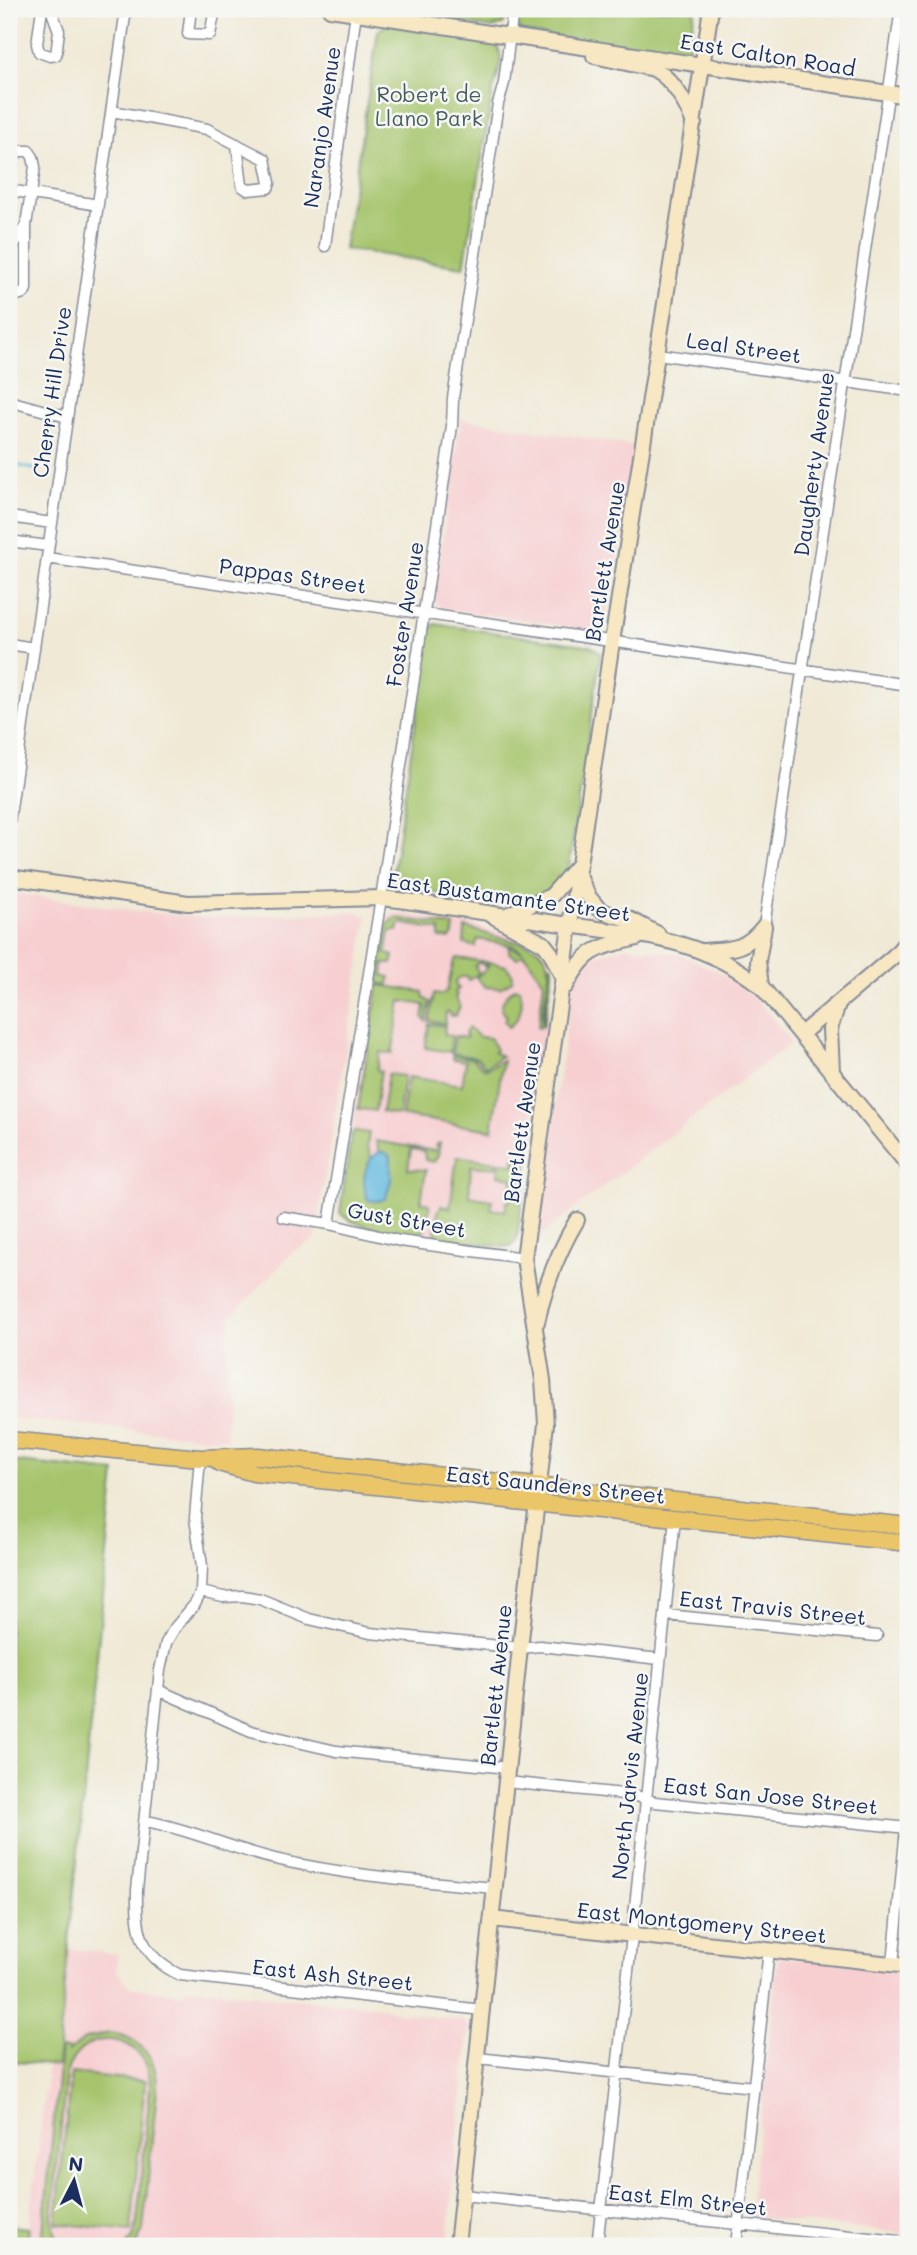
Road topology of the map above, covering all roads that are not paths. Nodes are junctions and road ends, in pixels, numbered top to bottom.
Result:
1 (42, 9) edge
2 (51, 9) edge
3 (126, 9) edge
4 (191, 9) edge
5 (215, 9) edge
6 (330, 9) edge
7 (513, 9) edge
8 (711, 9) edge
9 (901, 9) edge
10 (356, 12) junction
11 (509, 36) junction
12 (567, 44) junction
13 (703, 65) junction
14 (888, 93) junction
15 (908, 96) edge
16 (111, 111) junction
17 (694, 123) junction
18 (237, 144) junction
19 (9, 181) edge
20 (9, 190) edge
21 (31, 194) junction
22 (98, 205) junction
23 (26, 225) junction
24 (325, 246) dead end
25 (9, 251) edge
26 (9, 294) edge
27 (657, 354) junction
28 (845, 381) junction
29 (908, 391) edge
30 (9, 401) edge
31 (67, 418) junction
32 (9, 517) edge
33 (52, 523) junction
34 (9, 541) edge
35 (48, 547) junction
36 (47, 558) junction
37 (424, 613) junction
38 (612, 642) junction
39 (9, 644) edge
40 (34, 648) junction
41 (802, 669) junction
42 (908, 685) edge
43 (9, 822) edge
44 (579, 868) junction
45 (9, 877) edge
46 (381, 898) junction
47 (488, 913) junction
48 (505, 916) junction
49 (570, 925) junction
50 (764, 926) junction
51 (645, 936) junction
52 (670, 940) junction
53 (908, 940) edge
54 (703, 951) junction
55 (563, 978) junction
56 (761, 986) junction
57 (560, 997) junction
58 (838, 1003) junction
59 (801, 1034) junction
60 (832, 1071) junction
61 (908, 1165) edge
62 (284, 1217) dead end
63 (577, 1220) dead end
64 (329, 1224) junction
65 (524, 1258) junction
66 (535, 1330) junction
67 (9, 1440) edge
68 (200, 1458) junction
69 (538, 1486) junction
70 (537, 1503) junction
71 (821, 1517) junction
72 (675, 1518) junction
73 (908, 1526) edge
74 (762, 1527) junction
75 (908, 1543) edge
76 (201, 1592) junction
77 (666, 1615) junction
78 (877, 1636) dead end
79 (520, 1648) junction
80 (660, 1659) junction
81 (158, 1690) junction
82 (507, 1775) junction
83 (645, 1799) junction
84 (146, 1821) junction
85 (907, 1828) edge
86 (905, 1877) edge
87 (495, 1888) junction
88 (492, 1919) junction
89 (632, 1936) junction
90 (769, 1950) junction
91 (892, 1964) junction
92 (908, 1966) edge
93 (482, 2011) junction
94 (477, 2058) junction
95 (615, 2072) junction
96 (754, 2087) junction
97 (463, 2195) junction
98 (601, 2209) junction
99 (739, 2224) junction
100 (908, 2242) edge
101 (876, 2243) edge
102 (457, 2246) edge
103 (597, 2246) edge
104 (736, 2246) edge

1 - 2 street
3 - 16 street, Cherry Hill Drive
4 - 5 street
6 - 10 main road, East Calton Road
7 - 11 street, Foster Avenue
8 - 13 main road, Bartlett Avenue
9 - 14 street, Daugherty Avenue
10 - 11 main road, East Calton Road
10 - 24 street, Naranjo Avenue
11 - 12 main road, East Calton Road
11 - 37 street, Foster Avenue
12 - 13 main road, East Calton Road
12 - 17 main road
13 - 14 main road, East Calton Road
13 - 17 main road, Bartlett Avenue
14 - 15 main road, East Calton Road
14 - 28 street, Daugherty Avenue
16 - 18 street
16 - 22 street, Cherry Hill Drive
17 - 27 main road, Bartlett Avenue
18 - 18 street
19 - 21 street
20 - 21 street
21 - 22 street
21 - 23 street
22 - 31 street, Cherry Hill Drive
23 - 25 street
23 - 26 street
27 - 28 street, Leal Street
27 - 38 main road, Bartlett Avenue
28 - 29 street, Leal Street
28 - 41 street, Daugherty Avenue
30 - 31 street
31 - 33 street, Cherry Hill Drive
32 - 33 street
33 - 35 street, Cherry Hill Drive
34 - 35 street
35 - 36 street, Cherry Hill Drive
36 - 37 street, Pappas Street
36 - 40 street, Cherry Hill Drive
37 - 38 street, Pappas Street
37 - 46 street, Foster Avenue
38 - 41 street, Pappas Street
38 - 44 main road, Bartlett Avenue
39 - 40 street
40 - 43 street, Cherry Hill Drive
41 - 42 street, Pappas Street
41 - 50 street, Daugherty Avenue
44 - 48 main road
44 - 49 main road, Bartlett Avenue
44 - 52 main road
45 - 46 main road, East Bustamante Street
46 - 47 main road, East Bustamante Street
46 - 64 street, Foster Avenue
47 - 48 main road, East Bustamante Street
47 - 55 main road
48 - 49 main road, East Bustamante Street
49 - 51 main road, East Bustamante Street
49 - 55 main road, Bartlett Avenue
50 - 54 main road
50 - 56 main road
51 - 52 main road, East Bustamante Street
51 - 57 main road
52 - 54 main road, East Bustamante Street
53 - 58 main road
54 - 56 main road, East Bustamante Street
55 - 57 main road, Bartlett Avenue
56 - 59 main road, East Bustamante Street
57 - 65 main road, Bartlett Avenue
58 - 59 main road
58 - 60 main road
59 - 60 main road, East Bustamante Street
60 - 61 main road, East Bustamante Street
62 - 64 street, Gust Street
63 - 66 main road
64 - 65 street, Gust Street
65 - 66 main road, Bartlett Avenue
66 - 69 main road, Bartlett Avenue
67 - 68 main road, East Saunders Street
68 - 69 main road, East Saunders Street
68 - 70 main road, East Saunders Street
68 - 76 street
69 - 70 main road, Bartlett Avenue
69 - 71 main road, East Saunders Street
70 - 72 main road, East Saunders Street
70 - 79 main road, Bartlett Avenue
71 - 73 main road, East Saunders Street
71 - 74 main road
72 - 74 main road, East Saunders Street
72 - 77 street, North Jarvis Avenue
74 - 75 main road, East Saunders Street
76 - 79 street
76 - 81 street
77 - 78 street, East Travis Street
77 - 80 street, North Jarvis Avenue
79 - 80 street
79 - 82 main road, Bartlett Avenue
80 - 83 street, North Jarvis Avenue
81 - 82 street, East San Jose Street
81 - 84 street
82 - 83 street, East San Jose Street
82 - 87 main road, Bartlett Avenue
83 - 85 street, East San Jose Street
83 - 89 street, North Jarvis Avenue
84 - 87 street
84 - 93 street, East Ash Street
85 - 86 street
86 - 91 street
87 - 88 main road, Bartlett Avenue
88 - 89 main road, East Montgomery Street
88 - 93 main road, Bartlett Avenue
89 - 90 main road, East Montgomery Street
89 - 95 street, North Jarvis Avenue
90 - 91 main road, East Montgomery Street
90 - 96 street
91 - 92 main road, East Montgomery Street
93 - 94 main road, Bartlett Avenue
94 - 95 street
94 - 97 main road, Bartlett Avenue
95 - 96 street
95 - 98 street, North Jarvis Avenue
96 - 99 street
97 - 98 street, East Elm Street
97 - 102 main road, Bartlett Avenue
98 - 99 street, East Elm Street
98 - 103 street, North Jarvis Avenue
99 - 101 street, East Elm Street
99 - 104 street
100 - 101 street, East Elm Street

